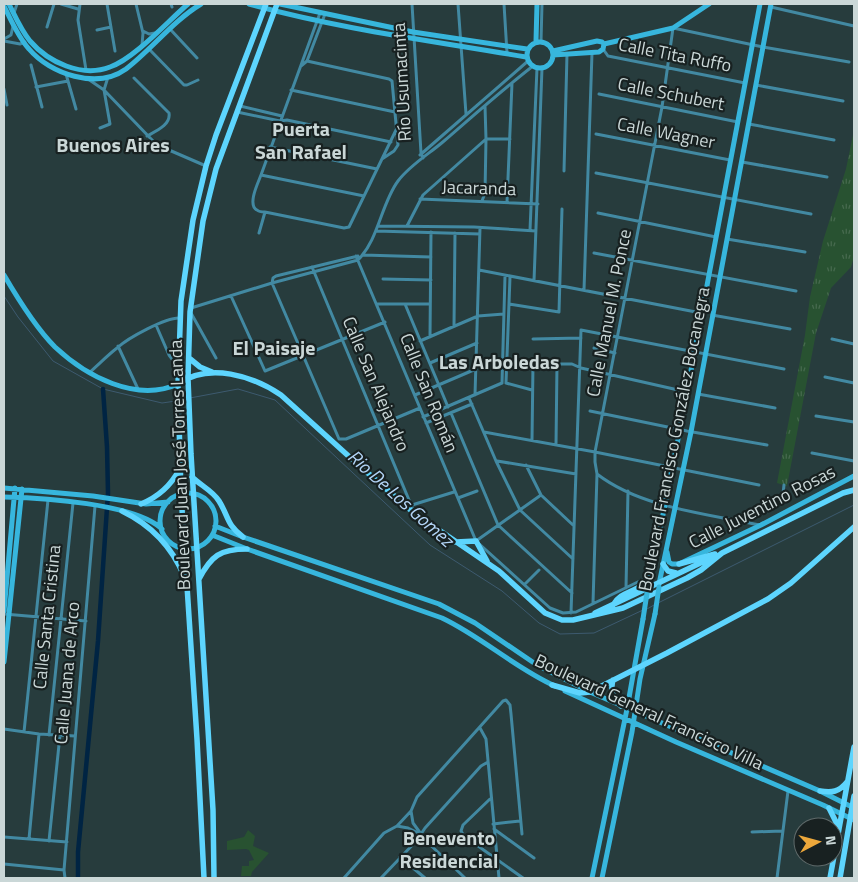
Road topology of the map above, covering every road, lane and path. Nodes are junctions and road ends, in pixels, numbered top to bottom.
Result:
1 (9, 4) edge
2 (17, 4) edge
3 (54, 4) edge
4 (61, 4) edge
5 (80, 4) edge
6 (107, 4) edge
7 (136, 4) edge
8 (188, 4) edge
9 (201, 4) edge
10 (249, 4) edge
11 (278, 4) edge
12 (412, 4) edge
13 (458, 4) edge
14 (504, 4) edge
15 (537, 4) edge
16 (542, 4) edge
17 (709, 4) edge
18 (753, 4) edge
19 (760, 4) edge
20 (4, 6) edge
21 (265, 6) edge
22 (771, 6) edge
23 (78, 10) junction
24 (274, 10) junction
25 (14, 14) junction
26 (322, 14) junction
27 (320, 21) junction
28 (13, 23) junction
29 (854, 26) edge
30 (47, 27) dead end
31 (111, 27) junction
32 (673, 28) junction
33 (170, 29) junction
34 (97, 30) dead end
35 (142, 30) junction
36 (413, 32) junction
37 (155, 33) junction
38 (311, 35) junction
39 (316, 37) junction
40 (460, 38) junction
41 (414, 39) junction
42 (4, 40) edge
43 (26, 41) junction
44 (539, 41) junction
45 (752, 45) junction
46 (141, 46) junction
47 (461, 46) junction
48 (506, 46) junction
49 (604, 47) junction
50 (763, 47) junction
51 (149, 49) junction
52 (527, 49) junction
53 (115, 51) dead end
54 (507, 53) junction
55 (553, 53) junction
56 (592, 53) junction
57 (567, 54) junction
58 (198, 58) dead end
59 (527, 59) junction
60 (307, 61) junction
61 (849, 62) dead end
62 (31, 65) dead end
63 (300, 67) junction
64 (537, 67) junction
65 (668, 68) junction
66 (86, 70) junction
67 (66, 73) junction
68 (108, 77) junction
69 (88, 78) junction
70 (134, 78) dead end
71 (198, 80) dead end
72 (68, 81) junction
73 (512, 83) junction
74 (745, 83) junction
75 (756, 85) junction
76 (36, 87) junction
77 (4, 89) edge
78 (104, 90) junction
79 (291, 90) junction
80 (599, 94) dead end
81 (844, 101) dead end
82 (7, 105) dead end
83 (239, 105) junction
84 (485, 106) junction
85 (662, 106) junction
86 (42, 108) dead end
87 (76, 109) dead end
88 (236, 112) junction
89 (395, 112) junction
90 (466, 114) junction
91 (282, 116) junction
92 (286, 120) junction
93 (738, 120) junction
94 (280, 121) junction
95 (749, 122) junction
96 (100, 128) dead end
97 (396, 130) junction
98 (596, 134) dead end
99 (147, 136) junction
100 (510, 138) junction
101 (486, 139) junction
102 (834, 140) dead end
103 (391, 142) junction
104 (654, 144) junction
105 (270, 147) junction
106 (420, 153) junction
107 (382, 159) junction
108 (421, 159) junction
109 (730, 160) junction
110 (742, 162) junction
111 (206, 166) junction
112 (377, 169) junction
113 (564, 171) dead end
114 (596, 172) dead end
115 (261, 175) junction
116 (827, 177) dead end
117 (647, 183) junction
118 (364, 196) junction
119 (724, 197) junction
120 (420, 199) junction
121 (734, 200) junction
122 (482, 201) junction
123 (507, 202) junction
124 (531, 204) junction
125 (538, 204) junction
126 (562, 209) dead end
127 (265, 212) junction
128 (598, 213) dead end
129 (811, 214) dead end
130 (640, 221) junction
131 (378, 226) junction
132 (407, 226) junction
133 (480, 228) junction
134 (530, 230) junction
135 (536, 230) junction
136 (376, 231) junction
137 (431, 232) junction
138 (259, 233) dead end
139 (455, 233) junction
140 (480, 234) junction
141 (716, 237) junction
142 (727, 239) junction
143 (805, 252) dead end
144 (594, 254) dead end
145 (360, 257) junction
146 (431, 257) junction
147 (632, 260) junction
148 (312, 267) junction
149 (479, 270) junction
150 (314, 272) junction
151 (4, 275) edge
152 (709, 275) junction
153 (505, 276) junction
154 (510, 277) junction
155 (720, 277) junction
156 (383, 279) dead end
157 (430, 280) junction
158 (534, 281) junction
159 (272, 283) junction
160 (560, 286) junction
161 (584, 290) junction
162 (796, 291) dead end
163 (232, 296) junction
164 (624, 298) junction
165 (377, 304) junction
166 (405, 304) junction
167 (430, 304) junction
168 (509, 304) junction
169 (191, 310) junction
170 (701, 313) junction
171 (504, 314) junction
172 (712, 315) junction
173 (478, 316) junction
174 (180, 318) junction
175 (385, 322) junction
176 (156, 325) junction
177 (454, 326) junction
178 (790, 329) dead end
179 (430, 337) junction
180 (581, 338) junction
181 (618, 338) junction
182 (533, 339) dead end
183 (832, 339) dead end
184 (343, 340) junction
185 (420, 341) junction
186 (477, 343) junction
187 (854, 344) edge
188 (118, 346) junction
189 (594, 348) dead end
190 (694, 352) junction
191 (615, 353) junction
192 (704, 354) junction
193 (304, 357) junction
194 (189, 358) junction
195 (216, 358) dead end
196 (178, 360) junction
197 (430, 363) junction
198 (558, 364) junction
199 (581, 368) junction
200 (476, 369) junction
201 (784, 369) dead end
202 (90, 372) junction
203 (216, 374) junction
204 (611, 375) junction
205 (825, 377) dead end
206 (188, 378) junction
207 (504, 383) junction
208 (854, 383) edge
209 (178, 384) junction
210 (439, 385) junction
211 (139, 390) junction
212 (532, 390) junction
213 (687, 392) junction
214 (698, 394) junction
215 (415, 395) junction
216 (475, 395) junction
217 (469, 398) junction
218 (472, 404) junction
219 (448, 406) junction
220 (420, 408) junction
221 (775, 408) dead end
222 (590, 411) dead end
223 (451, 413) junction
224 (604, 413) junction
225 (816, 416) dead end
226 (423, 417) junction
227 (854, 422) edge
228 (426, 423) junction
229 (379, 426) junction
230 (680, 430) junction
231 (484, 432) junction
232 (690, 432) junction
233 (532, 440) junction
234 (556, 445) junction
235 (767, 445) dead end
236 (577, 448) junction
237 (596, 452) junction
238 (812, 453) dead end
239 (496, 461) junction
240 (854, 461) edge
241 (526, 465) junction
242 (672, 467) junction
243 (180, 468) junction
244 (683, 469) junction
245 (576, 474) junction
246 (598, 474) junction
247 (854, 476) edge
248 (192, 477) junction
249 (759, 485) dead end
250 (784, 485) dead end
251 (4, 488) edge
252 (15, 488) junction
253 (22, 489) junction
254 (854, 489) edge
255 (477, 491) dead end
256 (628, 491) junction
257 (454, 492) junction
258 (193, 493) junction
259 (181, 494) junction
260 (783, 494) dead end
261 (541, 495) junction
262 (4, 498) edge
263 (14, 498) junction
264 (21, 498) junction
265 (458, 498) junction
266 (48, 500) junction
267 (170, 500) junction
268 (73, 503) junction
269 (140, 504) junction
270 (412, 504) junction
271 (97, 506) junction
272 (664, 506) junction
273 (675, 508) junction
274 (119, 510) junction
275 (520, 510) junction
276 (414, 512) junction
277 (498, 524) junction
278 (761, 525) junction
279 (216, 526) junction
280 (575, 526) junction
281 (854, 529) edge
282 (162, 530) junction
283 (212, 535) junction
284 (243, 537) junction
285 (476, 541) junction
286 (454, 542) junction
287 (658, 543) junction
288 (666, 547) junction
289 (184, 548) junction
290 (196, 548) junction
291 (247, 549) junction
292 (722, 553) junction
293 (573, 560) junction
294 (488, 563) junction
295 (663, 564) junction
296 (679, 564) junction
297 (539, 570) dead end
298 (676, 573) junction
299 (647, 578) junction
300 (199, 579) junction
301 (186, 582) junction
302 (525, 584) junction
303 (659, 585) junction
304 (626, 588) junction
305 (648, 590) junction
306 (572, 593) junction
307 (593, 603) junction
308 (613, 605) junction
309 (5, 613) edge
310 (571, 613) junction
311 (36, 617) junction
312 (61, 619) junction
313 (580, 619) junction
314 (86, 621) junction
315 (4, 662) edge
316 (643, 664) junction
317 (634, 669) junction
318 (613, 680) junction
319 (552, 685) junction
320 (590, 692) junction
321 (621, 706) junction
322 (627, 709) junction
323 (635, 712) junction
324 (625, 718) junction
325 (634, 722) junction
326 (643, 727) junction
327 (480, 728) junction
328 (4, 729) edge
329 (24, 732) junction
330 (632, 732) junction
331 (39, 734) junction
332 (49, 734) junction
333 (60, 735) junction
334 (75, 736) junction
335 (854, 747) edge
336 (488, 762) junction
337 (849, 778) junction
338 (788, 791) junction
339 (820, 791) junction
340 (854, 796) edge
341 (490, 799) junction
342 (844, 802) junction
343 (830, 808) junction
344 (853, 808) edge
345 (411, 811) junction
346 (841, 814) junction
347 (835, 817) edge
348 (841, 817) edge
349 (852, 819) edge
350 (520, 821) junction
351 (493, 824) junction
352 (397, 826) junction
353 (494, 829) junction
354 (752, 832) dead end
355 (782, 832) junction
356 (522, 834) dead end
357 (421, 835) junction
358 (4, 837) edge
359 (29, 839) junction
360 (50, 841) junction
361 (67, 842) junction
362 (400, 857) junction
363 (534, 858) dead end
364 (496, 860) junction
365 (4, 864) edge
366 (64, 870) junction
367 (65, 878) edge
368 (204, 878) edge
369 (214, 878) edge
370 (344, 878) edge
371 (381, 878) edge
372 (425, 878) edge
373 (465, 878) edge
374 (499, 878) edge
375 (523, 878) edge
376 (592, 878) edge
377 (602, 878) edge
378 (777, 878) edge
379 (840, 878) edge

1 - 25 main road
2 - 25 street
3 - 30 street
4 - 23 street
5 - 23 street
6 - 31 street
7 - 35 street
8 - 37 main road
9 - 33 main road
10 - 21 main road
11 - 24 main road, Boulevard Juan José Torres Landa
11 - 26 main road
12 - 36 street, Río Usumacinta
13 - 40 street
14 - 48 street
15 - 44 main road
16 - 44 street
17 - 32 main road
18 - 19 street
19 - 45 main road, Boulevard Francisco González Bocanegra
20 - 28 main road
21 - 24 main road
21 - 111 main road, Boulevard Juan José Torres Landa
22 - 29 street
22 - 50 main road, Boulevard Francisco González Bocanegra
23 - 66 street
24 - 27 main road
24 - 83 main road, Boulevard Juan José Torres Landa
25 - 43 main road
26 - 27 street
26 - 36 main road
27 - 38 street
27 - 39 street
27 - 41 main road
28 - 42 street
28 - 43 main road
31 - 34 street
31 - 53 street
32 - 45 street
32 - 49 main road
32 - 65 street, Calle Manuel M. Ponce
33 - 51 main road
33 - 58 street
35 - 37 street
35 - 46 street
36 - 40 main road
36 - 41 street, Río Usumacinta
37 - 46 main road
38 - 39 street
38 - 63 street
39 - 60 street
40 - 47 street
40 - 48 main road
41 - 47 main road
41 - 106 street, Río Usumacinta
42 - 43 street
43 - 66 main road
43 - 67 main road
44 - 52 main road
44 - 55 main road
45 - 50 street
45 - 74 main road, Boulevard Francisco González Bocanegra
46 - 66 main road
47 - 54 main road
47 - 90 street
48 - 52 main road
48 - 54 street
49 - 55 main road
49 - 56 main road
49 - 65 street, Calle Tita Ruffo
50 - 61 street
50 - 75 main road, Boulevard Francisco González Bocanegra
51 - 68 main road
51 - 71 street
52 - 59 main road
54 - 59 main road
55 - 57 main road
55 - 64 main road
56 - 57 main road
56 - 161 street
57 - 113 street
59 - 64 main road
59 - 90 street
60 - 63 street
60 - 89 street
62 - 76 street
63 - 79 street
64 - 73 street
64 - 124 street
64 - 125 street
65 - 74 street, Calle Tita Ruffo
65 - 85 street, Calle Manuel M. Ponce
67 - 69 main road
67 - 72 street
68 - 69 main road
68 - 78 street
69 - 78 street
70 - 99 street
72 - 76 street
72 - 87 street
73 - 84 street
73 - 100 street
74 - 93 main road, Boulevard Francisco González Bocanegra
75 - 81 street
75 - 95 main road, Boulevard Francisco González Bocanegra
76 - 86 street
77 - 82 street
78 - 96 street
78 - 99 street
79 - 89 street
79 - 91 street
80 - 85 street, Calle Schubert
83 - 88 main road, Boulevard Juan José Torres Landa
83 - 91 street
84 - 101 street
84 - 108 street
85 - 93 street, Calle Schubert
85 - 104 street, Calle Manuel M. Ponce
88 - 94 street
88 - 169 main road, Boulevard Juan José Torres Landa
89 - 97 street
90 - 106 street
91 - 92 street
91 - 94 street
92 - 94 street
92 - 103 street
93 - 95 main road
93 - 109 main road, Boulevard Francisco González Bocanegra
94 - 105 street
95 - 102 street
95 - 110 main road, Boulevard Francisco González Bocanegra
97 - 103 street
97 - 107 street
98 - 104 street, Calle Wagner
99 - 111 street
100 - 101 street
100 - 123 street
101 - 120 street
101 - 122 street
103 - 107 street
104 - 109 street, Calle Wagner
104 - 117 street, Calle Manuel M. Ponce
105 - 112 street
105 - 115 street
106 - 108 street, Río Usumacinta
107 - 112 street
108 - 131 street
109 - 119 main road, Boulevard Francisco González Bocanegra
110 - 116 street
110 - 121 main road, Boulevard Francisco González Bocanegra
111 - 174 main road, Boulevard Juan José Torres Landa
112 - 118 street
114 - 117 street
115 - 118 street
115 - 127 street
117 - 119 street
117 - 130 street, Calle Manuel M. Ponce
118 - 127 street
119 - 121 street
119 - 141 main road, Boulevard Francisco González Bocanegra
120 - 122 street, Jacaranda
120 - 132 street
121 - 129 street
121 - 142 main road, Boulevard Francisco González Bocanegra
122 - 123 street, Jacaranda
123 - 124 street, Jacaranda
124 - 125 street, Jacaranda
124 - 134 street
125 - 135 street
126 - 160 street
127 - 138 street
128 - 130 street
130 - 141 street
130 - 147 street, Calle Manuel M. Ponce
131 - 132 street
131 - 136 street
132 - 133 street
133 - 134 street
133 - 140 street
134 - 135 street
135 - 158 street
136 - 137 street
136 - 145 street
137 - 139 street
137 - 146 street
139 - 140 street
139 - 177 street
140 - 149 street
141 - 152 main road, Boulevard Francisco González Bocanegra
142 - 143 street
142 - 155 main road, Boulevard Francisco González Bocanegra
144 - 147 street
145 - 146 street
145 - 148 street
145 - 150 street
145 - 165 street, Calle San Román
146 - 157 street
147 - 152 street
147 - 164 street, Calle Manuel M. Ponce
148 - 150 street, Calle San Alejandro
148 - 159 street
149 - 153 street
149 - 173 street
150 - 159 street
150 - 184 street, Calle San Alejandro
151 - 202 main road
152 - 155 street
152 - 170 main road, Boulevard Francisco González Bocanegra
153 - 154 street
153 - 171 street
154 - 158 street
154 - 168 street
155 - 162 street
155 - 172 main road, Boulevard Francisco González Bocanegra
156 - 157 street
157 - 167 street
158 - 160 street
159 - 163 street
159 - 193 street
160 - 161 street
160 - 168 street
161 - 164 street
163 - 169 street
163 - 193 street
164 - 170 street
164 - 181 street, Calle Manuel M. Ponce
165 - 166 street
165 - 175 street, Calle San Román
166 - 167 street
166 - 185 street
167 - 179 street
168 - 207 street
169 - 194 main road, Boulevard Juan José Torres Landa
169 - 195 street
170 - 190 main road, Boulevard Francisco González Bocanegra
171 - 173 street
171 - 207 street
172 - 178 street
172 - 192 main road, Boulevard Francisco González Bocanegra
173 - 177 street
173 - 186 street
174 - 176 street
174 - 196 main road, Boulevard Juan José Torres Landa
175 - 184 street
175 - 215 street, Calle San Román
176 - 188 street
176 - 196 street
177 - 179 street
179 - 185 street
180 - 181 street
180 - 182 street
180 - 199 street
181 - 190 street
181 - 191 street, Calle Manuel M. Ponce
183 - 187 street
184 - 193 street
184 - 229 street, Calle San Alejandro
185 - 197 street
186 - 197 street
186 - 200 street
188 - 202 street
188 - 211 street
189 - 191 street
190 - 192 street
190 - 213 main road, Boulevard Francisco González Bocanegra
191 - 204 street, Calle Manuel M. Ponce
192 - 201 street
192 - 214 main road, Boulevard Francisco González Bocanegra
193 - 229 street
194 - 203 main road
194 - 206 main road, Boulevard Juan José Torres Landa
196 - 209 main road, Boulevard Juan José Torres Landa
197 - 210 street
198 - 199 street
198 - 212 street
198 - 234 street
199 - 204 street
199 - 236 street
200 - 210 street
200 - 216 street
202 - 211 main road
203 - 206 main road
203 - 276 main road
204 - 213 street
204 - 224 street, Calle Manuel M. Ponce
205 - 208 street
206 - 209 main road
206 - 248 main road, Boulevard Juan José Torres Landa
207 - 212 street
207 - 216 street
209 - 211 main road
209 - 243 main road, Boulevard Juan José Torres Landa
210 - 215 street
210 - 219 street
212 - 233 street
213 - 230 main road, Boulevard Francisco González Bocanegra
214 - 221 street
214 - 232 main road, Boulevard Francisco González Bocanegra
215 - 220 street, Calle San Román
216 - 217 street
217 - 218 street
217 - 219 street
218 - 223 street
218 - 231 street
219 - 226 street
220 - 226 street, Calle San Román
220 - 229 street
222 - 224 street
223 - 228 street
223 - 277 street
224 - 230 street
224 - 237 street, Calle Manuel M. Ponce
225 - 227 street
226 - 228 street, Calle San Román
228 - 257 street, Calle San Román
229 - 270 street, Calle San Alejandro
230 - 232 street
230 - 242 main road, Boulevard Francisco González Bocanegra
231 - 233 street
231 - 239 street
232 - 235 street
232 - 244 main road, Boulevard Francisco González Bocanegra
233 - 234 street
234 - 236 street
236 - 237 street
236 - 245 street
237 - 242 street
237 - 246 street, Calle Manuel M. Ponce
238 - 240 street
239 - 241 street
239 - 275 street
241 - 245 street
241 - 261 street
242 - 244 street
242 - 272 main road, Boulevard Francisco González Bocanegra
243 - 259 main road, Boulevard Juan José Torres Landa
243 - 269 main road
244 - 249 street
244 - 273 main road, Boulevard Francisco González Bocanegra
245 - 280 street
246 - 256 street
246 - 307 street, Calle Manuel M. Ponce
247 - 278 main road, Calle Juventino Rosas
248 - 258 main road, Boulevard Juan José Torres Landa
248 - 284 main road
250 - 260 street
251 - 252 main road
252 - 253 main road
252 - 263 main road
253 - 264 main road
253 - 269 main road
254 - 292 main road
255 - 265 street
256 - 272 street
256 - 304 street
257 - 265 street, Calle San Román
257 - 270 street
258 - 259 main road
258 - 279 main road
258 - 290 main road, Boulevard Juan José Torres Landa
259 - 267 main road
259 - 289 main road, Boulevard Juan José Torres Landa
261 - 275 street
261 - 280 street
262 - 263 main road
263 - 264 main road
263 - 309 main road
264 - 266 main road
264 - 309 main road
265 - 285 street, Calle San Román
266 - 268 main road
266 - 311 street
267 - 269 main road
267 - 282 main road
268 - 271 main road
268 - 312 street, Calle Santa Cristina
270 - 276 street, Calle San Alejandro
271 - 274 main road
271 - 314 street, Calle Juana de Arco
272 - 273 street
272 - 287 main road, Boulevard Francisco González Bocanegra
273 - 278 street
273 - 288 main road, Boulevard Francisco González Bocanegra
274 - 282 main road
274 - 301 main road
275 - 277 street
275 - 293 street
276 - 286 main road
277 - 285 street
277 - 306 street
278 - 296 main road, Calle Juventino Rosas
279 - 283 main road
279 - 284 main road, Boulevard General Francisco Villa
280 - 293 street
281 - 316 main road
282 - 289 main road
283 - 290 main road
283 - 291 main road, Boulevard General Francisco Villa
284 - 320 main road, Boulevard General Francisco Villa
285 - 286 main road
285 - 294 main road
285 - 302 street
286 - 294 main road
287 - 299 street, Boulevard Francisco González Bocanegra
287 - 305 main road, Boulevard Francisco González Bocanegra
288 - 295 main road, Boulevard Francisco González Bocanegra
288 - 296 main road, Calle Juventino Rosas
289 - 290 main road
289 - 301 main road, Boulevard Juan José Torres Landa
290 - 300 main road, Boulevard Juan José Torres Landa
291 - 300 main road
291 - 319 main road, Boulevard General Francisco Villa
292 - 296 main road
292 - 298 main road
292 - 313 main road
293 - 306 street
294 - 313 main road
295 - 298 main road
295 - 303 main road, Boulevard Francisco González Bocanegra
297 - 302 street
298 - 303 main road
299 - 304 street
299 - 308 main road
300 - 369 main road, Boulevard Juan José Torres Landa
301 - 368 main road, Boulevard Juan José Torres Landa
302 - 310 street
303 - 305 main road
303 - 316 main road, Boulevard Francisco González Bocanegra, bridge
304 - 307 street
305 - 308 main road
305 - 317 main road, Boulevard Francisco González Bocanegra, bridge
306 - 310 street
307 - 310 street
308 - 313 main road
309 - 311 street
309 - 315 main road
311 - 312 street
311 - 329 street
312 - 314 street
312 - 332 street, Calle Santa Cristina
314 - 334 street, Calle Juana de Arco
316 - 317 main road
316 - 323 main road, Boulevard Francisco González Bocanegra
317 - 318 main road
317 - 322 main road, Boulevard Francisco González Bocanegra
318 - 320 main road
318 - 321 main road
319 - 320 main road
319 - 324 main road, Boulevard General Francisco Villa
320 - 321 main road, Boulevard General Francisco Villa
321 - 322 main road, Boulevard General Francisco Villa
322 - 323 main road, Boulevard General Francisco Villa
322 - 324 main road, Boulevard Francisco González Bocanegra
323 - 325 main road, Boulevard Francisco González Bocanegra
323 - 339 main road, Boulevard General Francisco Villa
324 - 325 main road, Boulevard General Francisco Villa
324 - 376 main road, Boulevard Francisco González Bocanegra
325 - 326 main road, Boulevard General Francisco Villa
325 - 330 main road, Boulevard Francisco González Bocanegra
326 - 330 main road
326 - 338 main road, Boulevard General Francisco Villa
327 - 336 street
327 - 345 street
327 - 350 street
328 - 329 street
329 - 331 street
330 - 377 main road, Boulevard Francisco González Bocanegra
331 - 332 street
331 - 359 street
332 - 333 street
333 - 334 street
333 - 360 street
334 - 361 street, Calle Juana de Arco
335 - 337 main road
336 - 341 street
336 - 357 street
337 - 339 main road
337 - 342 main road
338 - 343 main road, Boulevard General Francisco Villa
338 - 355 street
339 - 342 main road, Boulevard General Francisco Villa
340 - 344 main road
341 - 351 street
341 - 364 street
342 - 344 main road, Boulevard General Francisco Villa
342 - 346 main road
343 - 346 main road, Boulevard General Francisco Villa
343 - 347 main road
344 - 349 main road
345 - 352 street
345 - 357 street
346 - 348 main road
346 - 349 main road, Boulevard General Francisco Villa
349 - 379 main road
350 - 351 street
350 - 356 street
351 - 353 street
352 - 357 street
352 - 370 street
353 - 363 street
353 - 364 street
354 - 355 street
355 - 378 street
357 - 362 street
357 - 373 street
358 - 359 street
359 - 360 street
360 - 361 street
361 - 366 street, Calle Juana de Arco
362 - 371 street
362 - 372 street
364 - 374 street
364 - 375 street
365 - 366 street
366 - 367 street, Calle Juana de Arco

